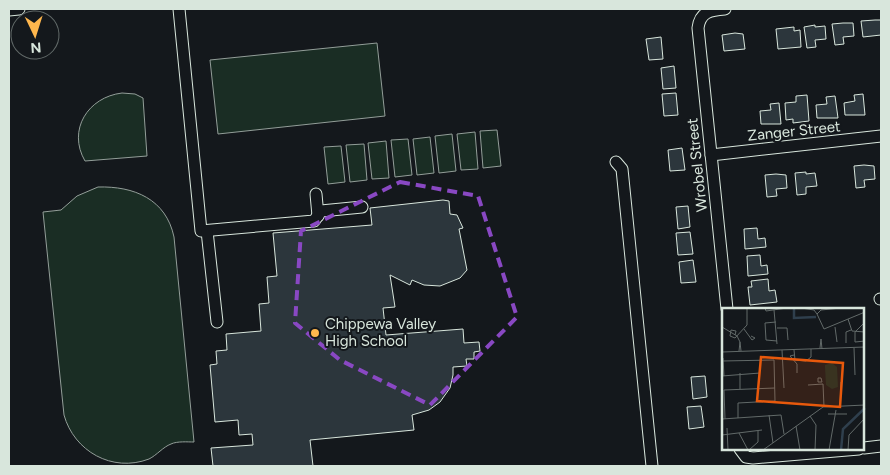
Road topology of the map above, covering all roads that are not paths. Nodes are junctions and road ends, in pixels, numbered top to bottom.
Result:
1 (19, 9) edge
2 (179, 9) edge
3 (725, 9) edge
4 (9, 10) edge
5 (881, 136) edge
6 (711, 156) junction
7 (616, 162) dead end
8 (316, 194) dead end
9 (362, 207) dead end
10 (318, 216) junction
11 (207, 231) junction
12 (727, 308) edge
13 (217, 322) dead end
14 (881, 446) edge
15 (865, 448) edge
16 (848, 450) edge
17 (743, 453) edge
18 (652, 466) edge

1 - 4 street
2 - 11 street
3 - 6 street, Wrobel Street
5 - 6 street, Zanger Street
6 - 12 street, Wrobel Street
7 - 18 street
8 - 10 street
9 - 10 street
10 - 11 street
11 - 13 street
14 - 15 street
16 - 17 street

